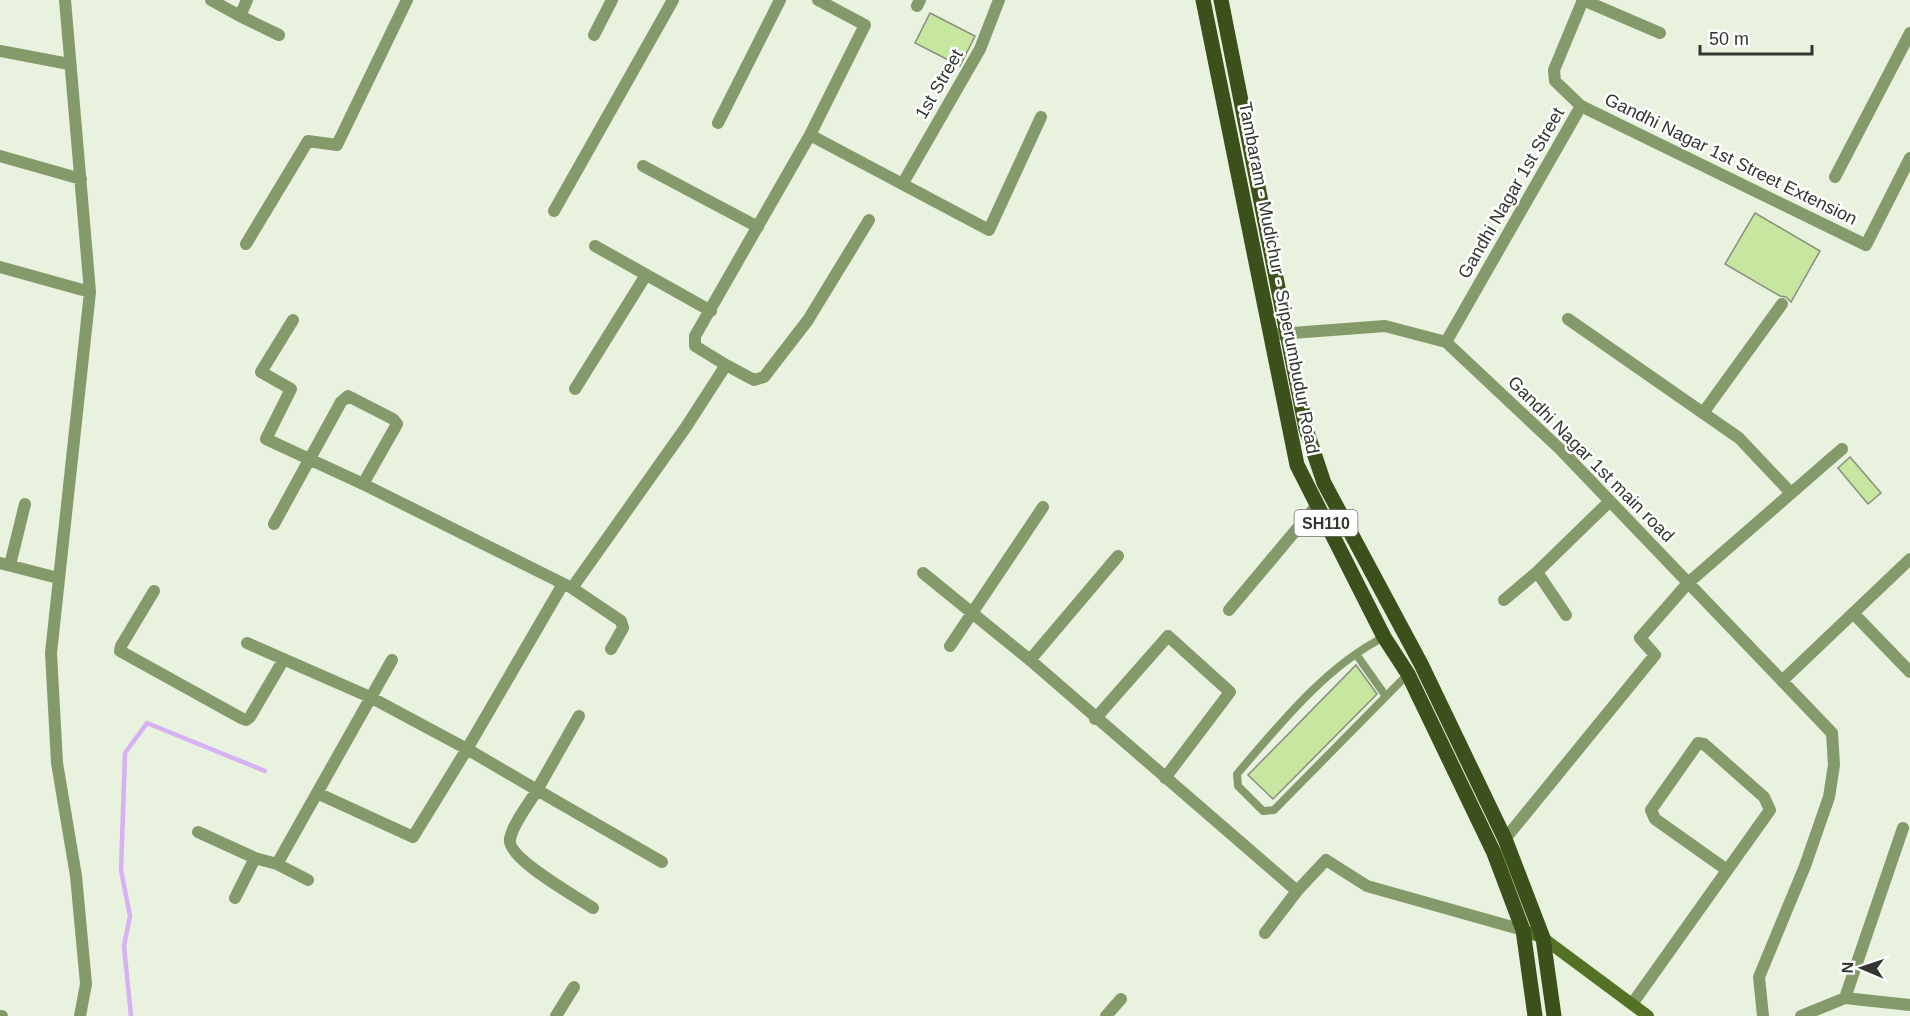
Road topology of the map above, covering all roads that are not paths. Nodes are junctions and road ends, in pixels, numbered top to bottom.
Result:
1 (65, 0) edge
2 (211, 0) edge
3 (247, 0) edge
4 (407, 0) edge
5 (612, 0) edge
6 (673, 0) edge
7 (780, 0) edge
8 (818, 0) edge
9 (999, 0) edge
10 (1203, 0) edge
11 (1221, 0) edge
12 (1583, 0) edge
13 (240, 16) junction
14 (1660, 33) dead end
15 (1910, 33) edge
16 (279, 35) dead end
17 (594, 35) dead end
18 (0, 51) edge
19 (69, 64) junction
20 (1581, 106) junction
21 (1041, 117) dead end
22 (718, 123) dead end
23 (810, 135) junction
24 (0, 156) edge
25 (1910, 158) edge
26 (643, 166) dead end
27 (1835, 177) dead end
28 (81, 179) junction
29 (903, 183) junction
30 (554, 211) dead end
31 (869, 220) dead end
32 (758, 227) junction
33 (246, 244) dead end
34 (595, 246) dead end
35 (0, 267) edge
36 (646, 275) junction
37 (90, 292) junction
38 (1782, 304) dead end
39 (711, 310) junction
40 (1568, 319) dead end
41 (292, 320) dead end
42 (1287, 331) junction
43 (1270, 336) junction
44 (1446, 342) junction
45 (726, 365) junction
46 (575, 389) dead end
47 (1703, 413) junction
48 (1842, 449) dead end
49 (309, 460) junction
50 (363, 484) junction
51 (1791, 493) junction
52 (1610, 501) junction
53 (26, 504) dead end
54 (1317, 505) junction
55 (1043, 507) dead end
56 (274, 524) dead end
57 (1118, 556) dead end
58 (1910, 559) edge
59 (5, 564) edge
60 (1537, 572) junction
61 (923, 573) dead end
62 (58, 578) junction
63 (1688, 583) junction
64 (568, 586) junction
65 (154, 591) dead end
66 (1504, 600) dead end
67 (1229, 610) dead end
68 (973, 612) junction
69 (1853, 613) junction
70 (1566, 615) dead end
71 (1384, 637) junction
72 (247, 643) dead end
73 (950, 646) dead end
74 (611, 649) dead end
75 (1356, 654) junction
76 (284, 659) junction
77 (392, 660) dead end
78 (1030, 660) junction
79 (1910, 672) edge
80 (1408, 674) junction
81 (1782, 681) junction
82 (1386, 695) junction
83 (370, 697) junction
84 (579, 716) dead end
85 (1095, 719) junction
86 (467, 749) junction
87 (1165, 778) junction
88 (537, 790) junction
89 (317, 793) junction
90 (1903, 828) dead end
91 (198, 832) dead end
92 (1505, 839) junction
93 (255, 858) junction
94 (662, 862) dead end
95 (277, 864) junction
96 (1727, 870) junction
97 (308, 880) dead end
98 (1297, 891) junction
99 (235, 898) dead end
100 (593, 908) dead end
101 (1522, 930) junction
102 (1265, 933) dead end
103 (1543, 938) junction
104 (574, 987) dead end
105 (1845, 998) junction
106 (1121, 999) dead end
107 (1632, 1004) junction
108 (1910, 1005) edge
109 (80, 1016) edge
110 (556, 1016) edge
111 (1106, 1016) edge
112 (1535, 1016) edge
113 (1554, 1016) edge
114 (1648, 1016) edge
115 (1763, 1016) edge
116 (1801, 1016) edge

1 - 19 street
2 - 13 street
3 - 13 street
4 - 33 street
5 - 17 street
6 - 30 street
7 - 22 street
8 - 23 street
9 - 29 street, 1st Street
10 - 43 main road, Tambaram - Mudichur - Sriperumbudur Road / SH110
11 - 42 main road, Tambaram - Mudichur - Sriperumbudur Road / SH110
12 - 14 street
12 - 20 street, Gandhi Nagar 1st Street
13 - 16 street
15 - 27 street
18 - 19 street
19 - 28 street
20 - 25 street, Gandhi Nagar 1st Street Extension
20 - 44 street, Gandhi Nagar 1st Street
21 - 29 street
23 - 29 street
23 - 32 street
24 - 28 street
26 - 32 street
28 - 37 street
31 - 45 street
32 - 39 street
34 - 36 street
35 - 37 street
36 - 39 street
36 - 46 street
37 - 62 street
38 - 47 street
39 - 45 street
40 - 47 street
41 - 49 street
42 - 43 street, Gandhi Nagar 1st main road
42 - 44 street, Gandhi Nagar 1st main road
42 - 92 main road, Tambaram - Mudichur - Sriperumbudur Road / SH110
43 - 54 main road, Tambaram - Mudichur - Sriperumbudur Road / SH110
44 - 52 street, Gandhi Nagar 1st main road
45 - 64 street
47 - 51 street
48 - 51 street
49 - 50 street
49 - 50 street
49 - 56 street
50 - 64 street
51 - 63 street
52 - 60 street
52 - 63 street, Gandhi Nagar 1st main road
53 - 59 street
54 - 67 street
54 - 71 main road, Tambaram - Mudichur - Sriperumbudur Road / SH110
55 - 68 street
57 - 78 street
58 - 69 street
59 - 62 street
60 - 66 street
60 - 70 street
61 - 68 street
62 - 109 street
63 - 81 street, Gandhi Nagar 1st main road
63 - 92 street
64 - 74 street
64 - 86 street
65 - 76 street
68 - 73 street
68 - 78 street
69 - 79 street
69 - 81 street
71 - 75 lane
71 - 80 main road, Tambaram - Mudichur - Sriperumbudur Road / SH110
72 - 76 street
75 - 82 lane
75 - 82 lane
76 - 83 street
77 - 83 street
78 - 85 street
80 - 82 lane
80 - 101 main road, Tambaram - Mudichur - Sriperumbudur Road / SH110
81 - 115 street, Gandhi Nagar 1st main road
83 - 86 street
83 - 89 street
84 - 88 street
85 - 87 street
85 - 87 street
86 - 88 street
86 - 89 street
87 - 98 street
88 - 94 street
88 - 100 street
89 - 95 street
90 - 105 street
91 - 93 street
92 - 103 main road, Tambaram - Mudichur - Sriperumbudur Road / SH110
93 - 95 street
93 - 99 street
95 - 97 street
96 - 96 street
96 - 107 street
98 - 101 street
98 - 102 street
101 - 103 street
101 - 112 main road, Tambaram - Mudichur - Sriperumbudur Road / SH110
103 - 107 street
103 - 113 main road, Tambaram - Mudichur - Sriperumbudur Road / SH110
104 - 110 street
105 - 108 street
105 - 116 street
106 - 111 street
107 - 114 street

